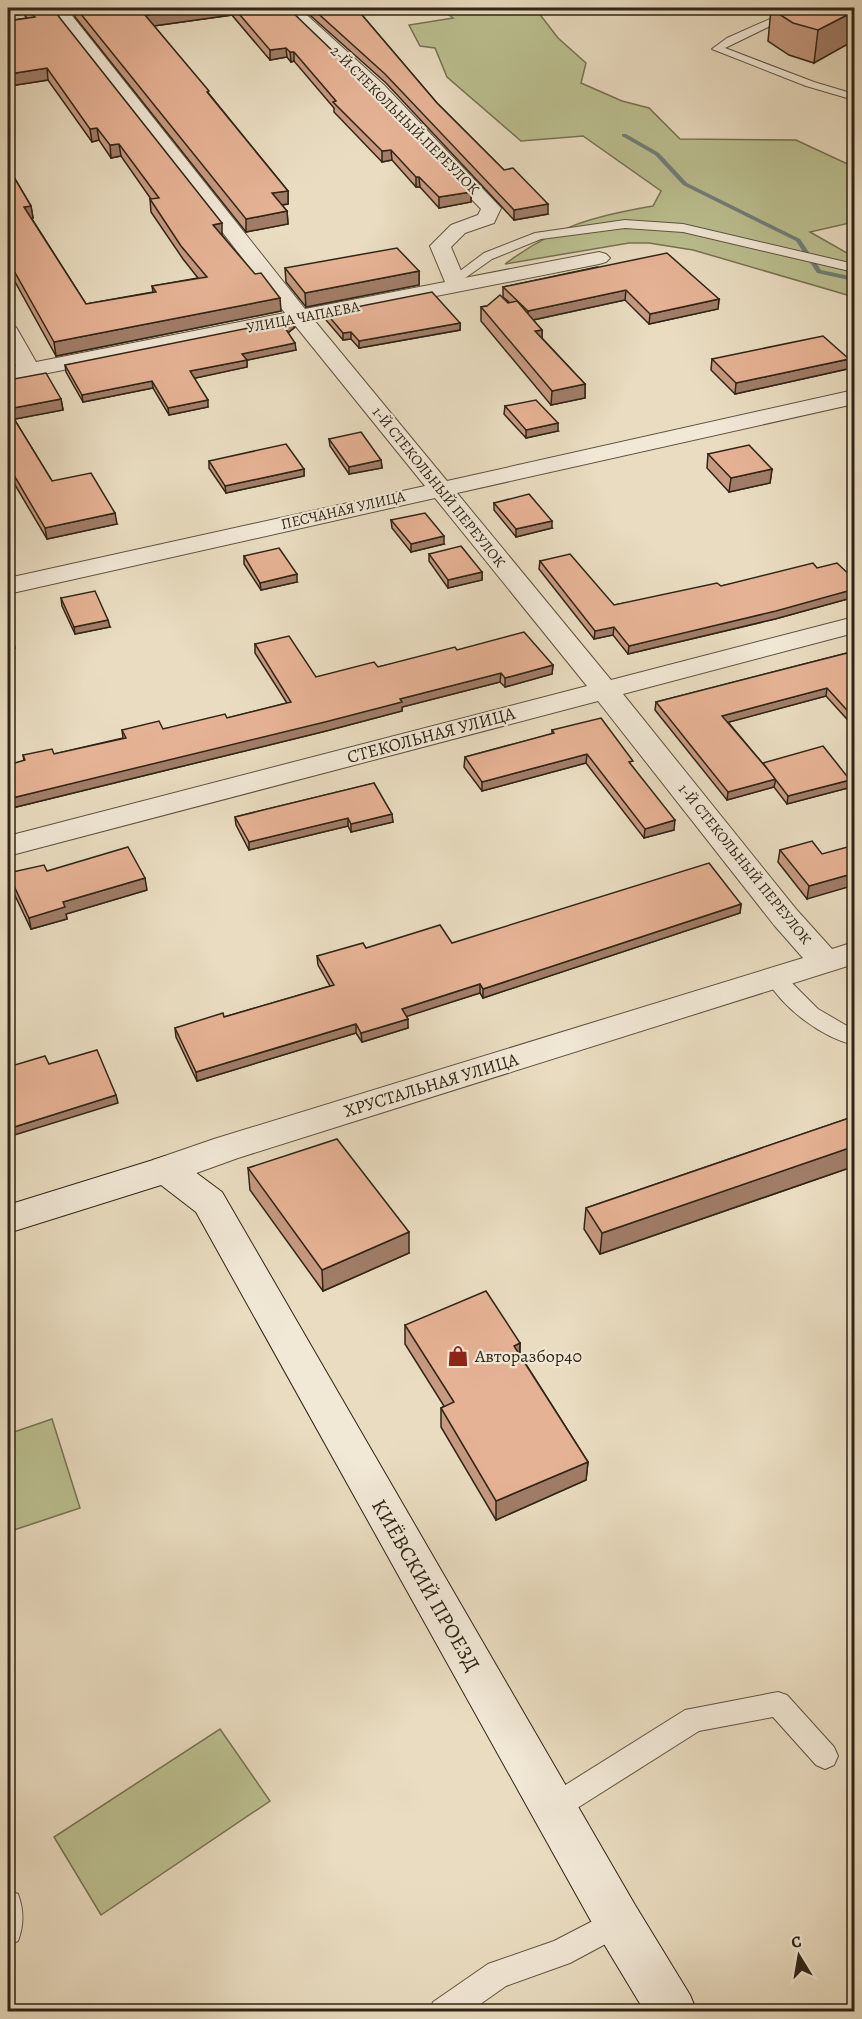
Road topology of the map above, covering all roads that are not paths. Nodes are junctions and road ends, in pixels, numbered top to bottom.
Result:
1 (34, 8) edge
2 (290, 8) edge
3 (65, 9) edge
4 (8, 11) edge
5 (794, 11) edge
6 (855, 97) edge
7 (599, 258) dead end
8 (855, 268) edge
9 (456, 283) junction
10 (301, 317) junction
11 (8, 332) edge
12 (30, 370) junction
13 (8, 374) edge
14 (855, 397) edge
15 (440, 488) junction
16 (8, 586) edge
17 (855, 625) edge
18 (604, 690) junction
19 (8, 846) edge
20 (840, 957) edge
21 (776, 979) junction
22 (855, 1038) edge
23 (166, 1170) junction
24 (8, 1220) edge
25 (825, 1756) dead end
26 (553, 1808) junction
27 (8, 1904) edge
28 (618, 1922) junction
29 (8, 1931) edge
30 (443, 2012) edge
31 (673, 2012) edge

1 - 4 street
2 - 9 street, 2-Й СТЕКОЛЬНЫЙ ПЕРЕУЛОК
3 - 10 street, 1-Й СТЕКОЛЬНЫЙ ПЕРЕУЛОК
5 - 6 lane
7 - 9 street, УЛИЦА ЧАПАЕВА
8 - 9 lane
9 - 10 street, УЛИЦА ЧАПАЕВА
10 - 12 street, УЛИЦА ЧАПАЕВА
10 - 15 street, 1-Й СТЕКОЛЬНЫЙ ПЕРЕУЛОК
11 - 12 street
12 - 13 street, УЛИЦА ЧАПАЕВА
14 - 15 street, ПЕСЧАНАЯ УЛИЦА
15 - 16 street, ПЕСЧАНАЯ УЛИЦА
15 - 18 street, 1-Й СТЕКОЛЬНЫЙ ПЕРЕУЛОК
17 - 18 street, СТЕКОЛЬНАЯ УЛИЦА
18 - 19 street, СТЕКОЛЬНАЯ УЛИЦА
18 - 20 street, 1-Й СТЕКОЛЬНЫЙ ПЕРЕУЛОК
20 - 21 street, ХРУСТАЛЬНАЯ УЛИЦА
21 - 22 lane
21 - 23 street, ХРУСТАЛЬНАЯ УЛИЦА
23 - 24 street, ХРУСТАЛЬНАЯ УЛИЦА
23 - 26 street, КИЁВСКИЙ ПРОЕЗД
25 - 26 lane
26 - 28 street, КИЁВСКИЙ ПРОЕЗД
27 - 29 lane
28 - 30 lane
28 - 31 street, КИЁВСКИЙ ПРОЕЗД

